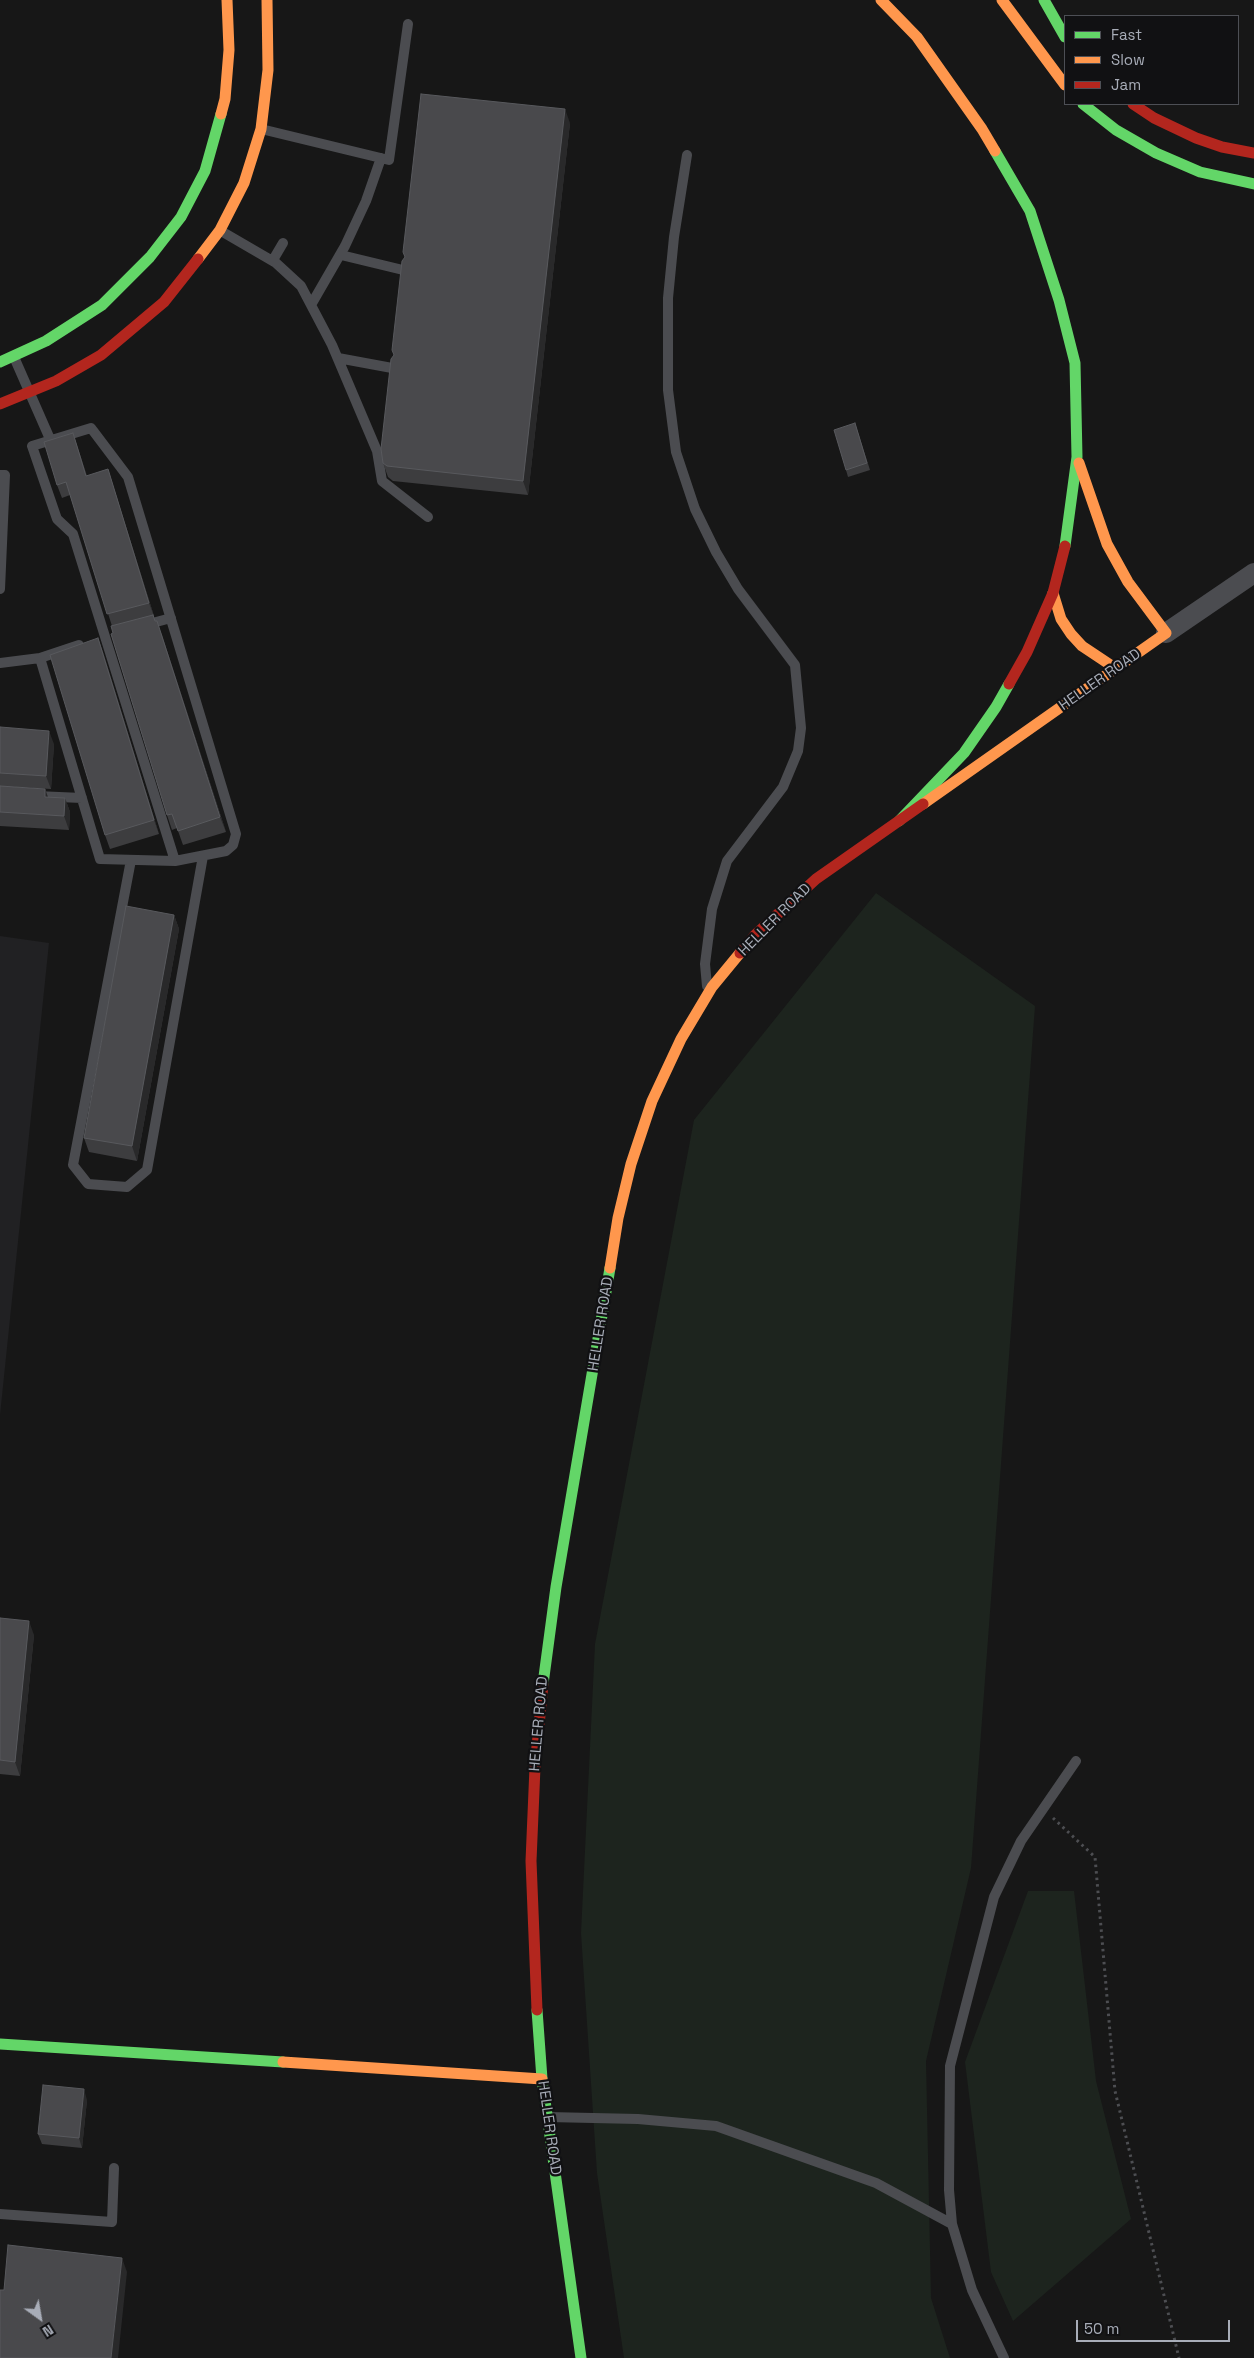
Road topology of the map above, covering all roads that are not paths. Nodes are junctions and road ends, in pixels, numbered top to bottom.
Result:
1 (227, 0) edge
2 (266, 0) edge
3 (881, 0) edge
4 (1002, 0) edge
5 (1044, 0) edge
6 (408, 24) dead end
7 (1064, 35) edge
8 (1064, 85) edge
9 (1084, 105) edge
10 (1134, 105) edge
11 (260, 128) junction
12 (1254, 153) edge
13 (687, 155) dead end
14 (380, 158) junction
15 (1254, 184) edge
16 (220, 230) junction
17 (282, 243) dead end
18 (340, 254) junction
19 (273, 260) junction
20 (404, 270) edge
21 (311, 305) junction
22 (14, 357) junction
23 (338, 358) junction
24 (0, 362) edge
25 (392, 368) edge
26 (30, 393) junction
27 (0, 404) edge
28 (50, 439) junction
29 (1077, 457) junction
30 (0, 475) edge
31 (428, 518) dead end
32 (1254, 573) edge
33 (0, 589) edge
34 (1053, 593) junction
35 (171, 618) junction
36 (133, 628) edge
37 (1166, 633) junction
38 (100, 638) junction
39 (40, 658) junction
40 (0, 663) edge
41 (1115, 668) junction
42 (27, 795) edge
43 (82, 798) junction
44 (899, 821) junction
45 (203, 856) junction
46 (131, 860) junction
47 (175, 862) junction
48 (710, 991) junction
49 (1076, 1760) dead end
50 (0, 2044) edge
51 (542, 2079) junction
52 (547, 2117) junction
53 (114, 2168) dead end
54 (0, 2214) edge
55 (952, 2224) junction
56 (581, 2358) edge
57 (1004, 2358) edge

1 - 22 main road
2 - 11 main road
3 - 29 main road
4 - 8 main road
5 - 7 main road
6 - 14 lane
9 - 15 main road
10 - 12 main road
11 - 14 lane
11 - 16 main road
13 - 48 lane
14 - 18 lane
16 - 19 lane
16 - 26 main road
17 - 19 lane
18 - 20 lane
18 - 21 lane
19 - 21 lane
21 - 23 lane
22 - 24 main road
22 - 26 lane
23 - 25 lane
23 - 31 lane
26 - 27 main road
26 - 28 lane
28 - 35 lane
28 - 38 lane
29 - 34 main road
29 - 37 main road
30 - 33 lane
32 - 37 street, HELLER ROAD
34 - 41 main road
34 - 44 main road
35 - 36 lane
35 - 45 lane
37 - 41 main road, HELLER ROAD
38 - 39 lane
38 - 47 lane
39 - 40 lane
39 - 43 lane
41 - 44 main road, HELLER ROAD
42 - 43 lane
43 - 46 lane
44 - 48 main road, HELLER ROAD
45 - 46 lane
45 - 47 lane
46 - 47 lane
48 - 51 main road, HELLER ROAD
49 - 55 lane
50 - 51 main road
51 - 52 main road, HELLER ROAD
52 - 55 lane
52 - 56 main road, HELLER ROAD
53 - 54 lane
55 - 57 lane

